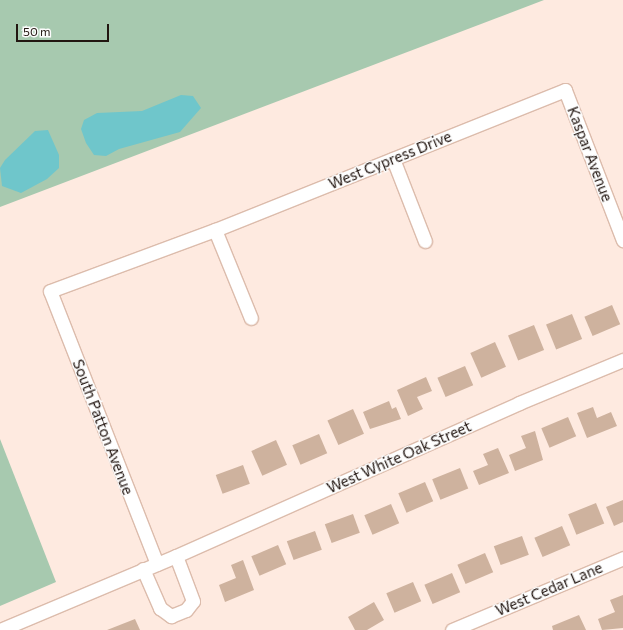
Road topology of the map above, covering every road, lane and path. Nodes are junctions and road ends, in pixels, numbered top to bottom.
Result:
1 (565, 90) joint
2 (393, 159) junction
3 (215, 230) junction
4 (623, 240) edge
5 (424, 241) dead end
6 (50, 291) joint
7 (251, 318) dead end
8 (623, 360) edge
9 (176, 556) junction
10 (623, 558) edge
11 (157, 564) junction
12 (143, 569) junction
13 (0, 630) edge
14 (452, 630) edge

1 - 2 street, West Cypress Drive
1 - 4 street, Kaspar Avenue
2 - 3 street, West Cypress Drive
2 - 5 street
3 - 6 street, West Cypress Drive
3 - 7 street
6 - 11 street, South Patton Avenue
8 - 9 street, West White Oak Street
9 - 11 street, West White Oak Street
9 - 12 street
10 - 14 street, West Cedar Lane
11 - 12 street, West White Oak Street
12 - 13 street, West White Oak Street

